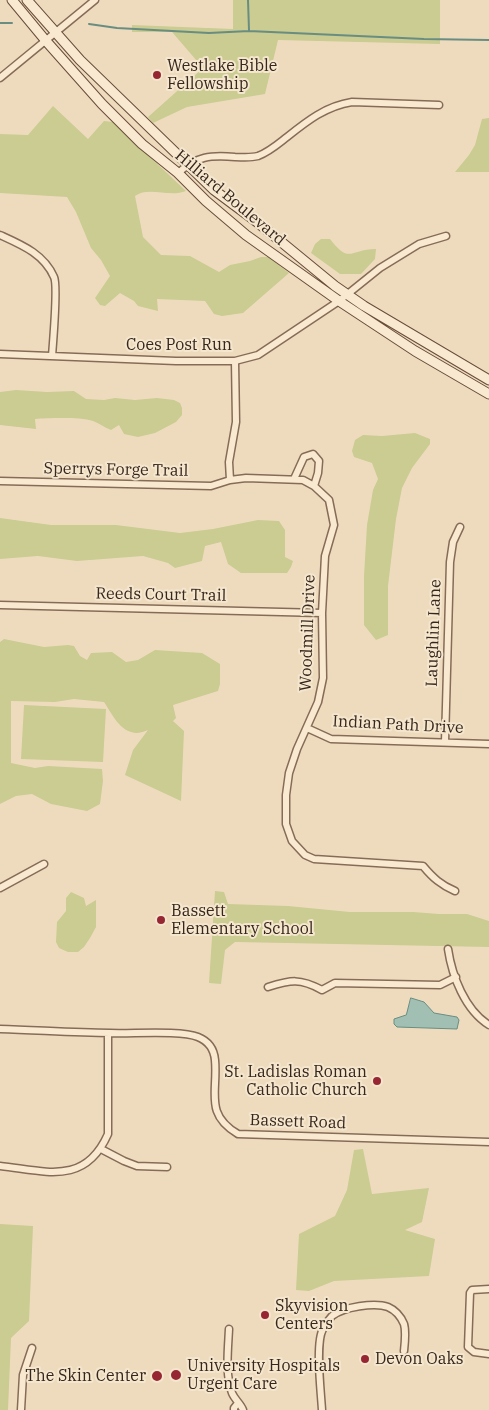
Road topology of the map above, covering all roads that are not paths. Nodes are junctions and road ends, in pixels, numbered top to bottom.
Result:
1 (12, 0) edge
2 (27, 0) edge
3 (94, 0) edge
4 (55, 33) junction
5 (46, 41) junction
6 (0, 78) edge
7 (438, 104) dead end
8 (186, 165) junction
9 (178, 173) junction
10 (0, 235) edge
11 (446, 236) dead end
12 (342, 298) junction
13 (0, 354) edge
14 (52, 356) junction
15 (235, 361) junction
16 (489, 380) edge
17 (489, 394) edge
18 (0, 480) edge
19 (230, 480) junction
20 (294, 480) junction
21 (314, 486) junction
22 (460, 527) dead end
23 (0, 605) edge
24 (322, 613) junction
25 (307, 728) junction
26 (445, 742) junction
27 (489, 744) edge
28 (44, 864) dead end
29 (0, 888) edge
30 (455, 891) dead end
31 (448, 949) dead end
32 (456, 977) junction
33 (268, 987) dead end
34 (489, 1025) edge
35 (0, 1029) edge
36 (108, 1034) junction
37 (489, 1142) edge
38 (101, 1149) junction
39 (0, 1166) edge
40 (167, 1167) dead end
41 (489, 1289) edge
42 (228, 1330) dead end
43 (32, 1348) dead end
44 (404, 1350) dead end
45 (489, 1354) edge
46 (22, 1401) junction
47 (238, 1403) junction
48 (21, 1410) edge
49 (27, 1410) edge
50 (234, 1410) edge
51 (243, 1410) edge
52 (322, 1410) edge

1 - 5 main road, Hilliard Boulevard
2 - 4 main road, Hilliard Boulevard
3 - 4 street
4 - 5 street
4 - 8 main road, Hilliard Boulevard
5 - 6 street
5 - 9 main road, Hilliard Boulevard
7 - 8 street
8 - 9 street
8 - 12 main road, Hilliard Boulevard
9 - 12 main road, Hilliard Boulevard
10 - 14 street
11 - 12 street, Coes Post Run
12 - 15 street, Coes Post Run
12 - 16 main road, Hilliard Boulevard
12 - 17 main road, Hilliard Boulevard
13 - 14 street, Coes Post Run
14 - 15 street, Coes Post Run
15 - 19 street
18 - 19 street, Sperrys Forge Trail
19 - 20 street, Sperrys Forge Trail
20 - 21 street, Sperrys Forge Trail
20 - 21 street
21 - 24 street, Woodmill Drive
22 - 26 street, Laughlin Lane
23 - 24 street, Reeds Court Trail
24 - 25 street, Woodmill Drive
25 - 26 street, Indian Path Drive
25 - 30 street, Woodmill Drive
26 - 27 street, Indian Path Drive
28 - 29 street
31 - 32 street
32 - 33 street
32 - 34 street
35 - 36 street, Bassett Road
36 - 37 street, Bassett Road
36 - 38 street
38 - 39 street
38 - 40 street
41 - 45 street
42 - 47 street
43 - 46 street
44 - 52 street
46 - 48 street
46 - 49 street
47 - 50 street
47 - 51 street

